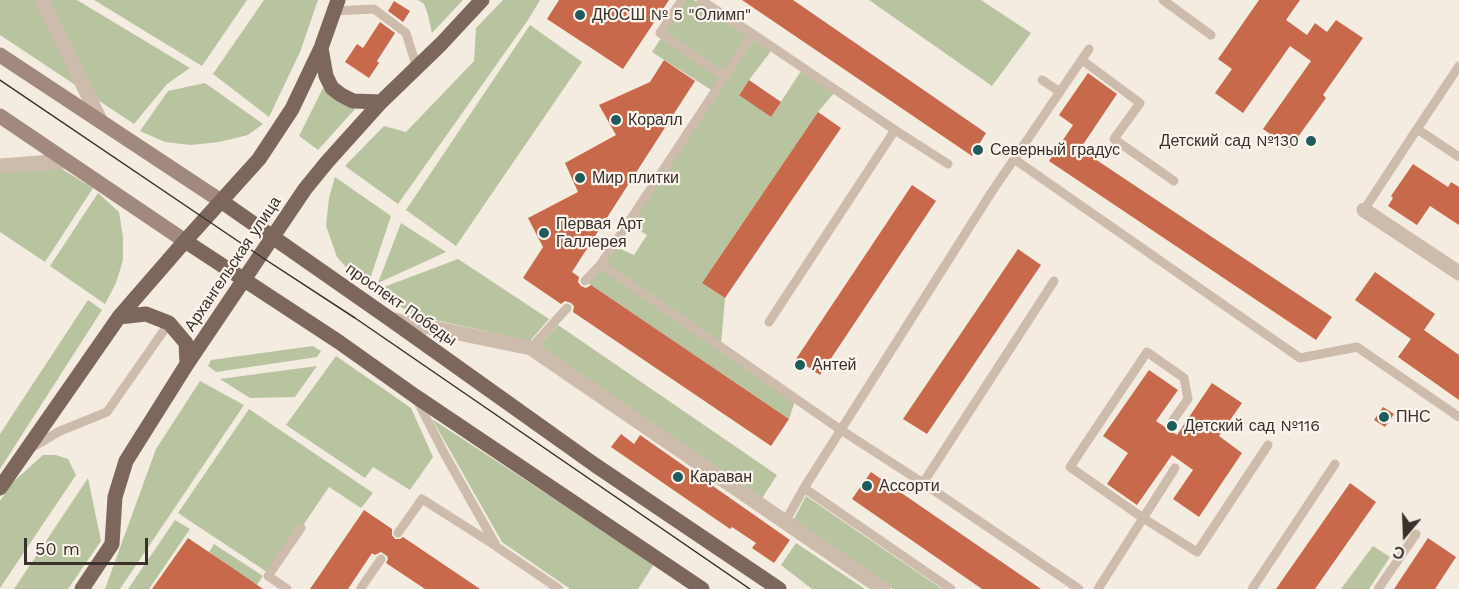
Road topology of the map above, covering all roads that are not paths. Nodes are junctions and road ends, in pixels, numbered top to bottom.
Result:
1 (42, 0) edge
2 (482, 0) edge
3 (682, 0) edge
4 (701, 0) edge
5 (1163, 0) edge
6 (336, 6) edge
7 (753, 34) junction
8 (1212, 35) dead end
9 (321, 48) junction
10 (1089, 49) dead end
11 (0, 55) edge
12 (1082, 60) junction
13 (1459, 66) edge
14 (417, 68) junction
15 (724, 76) junction
16 (1042, 80) dead end
17 (1060, 92) junction
18 (381, 102) junction
19 (0, 116) edge
20 (101, 122) junction
21 (1417, 129) junction
22 (895, 130) junction
23 (1459, 157) edge
24 (1014, 159) junction
25 (66, 161) junction
26 (948, 164) dead end
27 (0, 165) edge
28 (1174, 181) dead end
29 (221, 201) junction
30 (1364, 210) joint
31 (272, 237) junction
32 (185, 241) junction
33 (601, 264) junction
34 (1459, 273) edge
35 (244, 280) junction
36 (585, 281) dead end
37 (1054, 281) dead end
38 (567, 308) dead end
39 (119, 317) junction
40 (390, 319) junction
41 (769, 322) dead end
42 (170, 323) junction
43 (531, 348) junction
44 (188, 364) junction
45 (415, 396) junction
46 (1459, 417) edge
47 (1173, 420) dead end
48 (841, 430) junction
49 (1268, 445) dead end
50 (25, 452) junction
51 (1335, 464) dead end
52 (1174, 468) dead end
53 (923, 483) junction
54 (0, 487) edge
55 (804, 488) junction
56 (1143, 518) junction
57 (784, 522) junction
58 (301, 528) dead end
59 (398, 533) dead end
60 (1416, 534) dead end
61 (497, 547) junction
62 (381, 559) dead end
63 (82, 589) edge
64 (287, 589) edge
65 (361, 589) edge
66 (559, 589) edge
67 (702, 589) edge
68 (779, 589) edge
69 (883, 589) edge
70 (951, 589) edge
71 (1079, 589) edge
72 (1098, 589) edge
73 (1252, 589) edge
74 (1378, 589) edge

1 - 20 street
2 - 14 main road, Архангельская улица
3 - 15 lane
4 - 7 lane
5 - 8 lane
6 - 9 main road
6 - 14 lane
7 - 15 lane
7 - 22 lane
9 - 18 main road
9 - 29 main road
10 - 12 lane
11 - 20 main road, проспект Победы
12 - 17 lane
12 - 28 lane
13 - 21 lane
14 - 18 main road, Архангельская улица
15 - 33 lane
16 - 17 lane
17 - 24 lane
18 - 31 main road, Архангельская улица
19 - 25 main road
20 - 29 main road, проспект Победы
21 - 23 lane
21 - 30 lane
22 - 26 lane
22 - 41 lane
24 - 46 lane
24 - 48 lane
25 - 27 street
25 - 32 main road
29 - 31 main road, проспект Победы
29 - 32 main road
30 - 34 street
31 - 35 main road, Архангельская улица
31 - 40 main road, проспект Победы
32 - 35 main road
32 - 39 main road
33 - 36 lane
33 - 48 lane
35 - 44 main road, Архангельская улица
35 - 45 main road
37 - 53 lane
38 - 43 lane
39 - 42 main road
39 - 50 main road
40 - 43 street
40 - 68 main road, проспект Победы
42 - 44 main road
42 - 50 lane
43 - 57 street
44 - 63 main road, Архангельская улица
45 - 61 lane
45 - 67 main road
47 - 56 lane
48 - 53 lane
48 - 55 lane
49 - 56 lane
50 - 54 main road
51 - 73 lane
52 - 56 lane
53 - 71 lane
55 - 57 lane
55 - 70 lane
56 - 72 lane
57 - 69 street
58 - 64 lane
59 - 61 lane
60 - 74 lane
61 - 66 lane
62 - 65 lane

